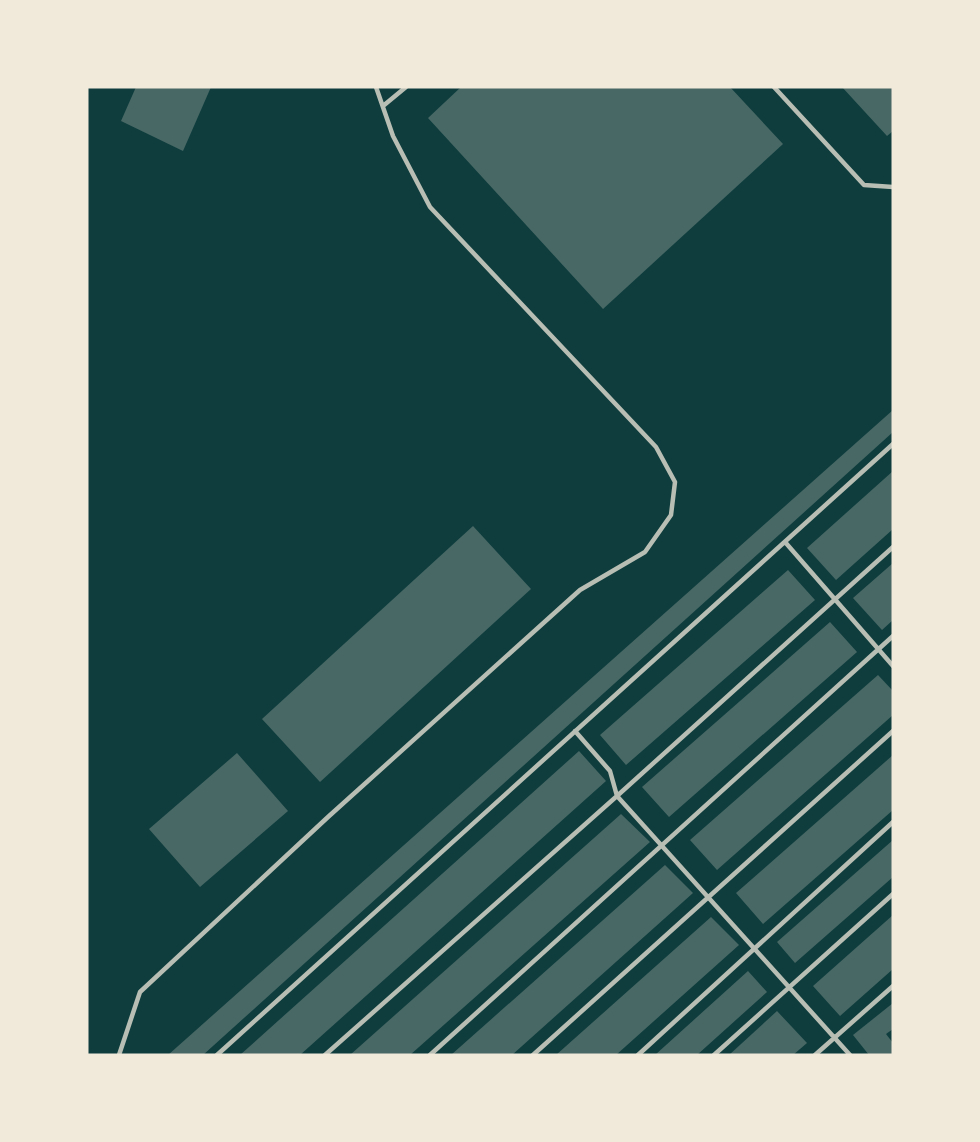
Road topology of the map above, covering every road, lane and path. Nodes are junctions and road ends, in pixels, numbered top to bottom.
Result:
1 (376, 87) edge
2 (406, 87) edge
3 (774, 87) edge
4 (383, 106) junction
5 (893, 187) edge
6 (893, 444) edge
7 (785, 542) junction
8 (893, 547) edge
9 (834, 599) junction
10 (893, 636) edge
11 (878, 649) junction
12 (893, 666) edge
13 (575, 731) junction
14 (893, 731) edge
15 (617, 796) junction
16 (893, 822) edge
17 (661, 845) junction
18 (893, 894) edge
19 (708, 897) junction
20 (754, 948) junction
21 (893, 986) edge
22 (790, 988) junction
23 (835, 1037) junction
24 (118, 1055) edge
25 (217, 1055) edge
26 (326, 1055) edge
27 (430, 1055) edge
28 (533, 1055) edge
29 (638, 1055) edge
30 (714, 1055) edge
31 (815, 1055) edge
32 (850, 1055) edge

1 - 4 lane
2 - 4 lane
3 - 5 lane
4 - 24 lane
6 - 7 lane
7 - 9 lane
7 - 13 lane
8 - 9 lane
9 - 11 lane
9 - 15 lane
10 - 11 lane
11 - 12 lane
11 - 17 lane
13 - 15 lane
13 - 25 lane
14 - 19 lane
15 - 17 lane
15 - 26 lane
16 - 20 lane
17 - 19 lane
17 - 27 lane
18 - 22 lane
19 - 20 lane
19 - 28 lane
20 - 22 lane
20 - 29 lane
21 - 23 lane
22 - 23 lane
22 - 30 lane
23 - 31 lane
23 - 32 lane

